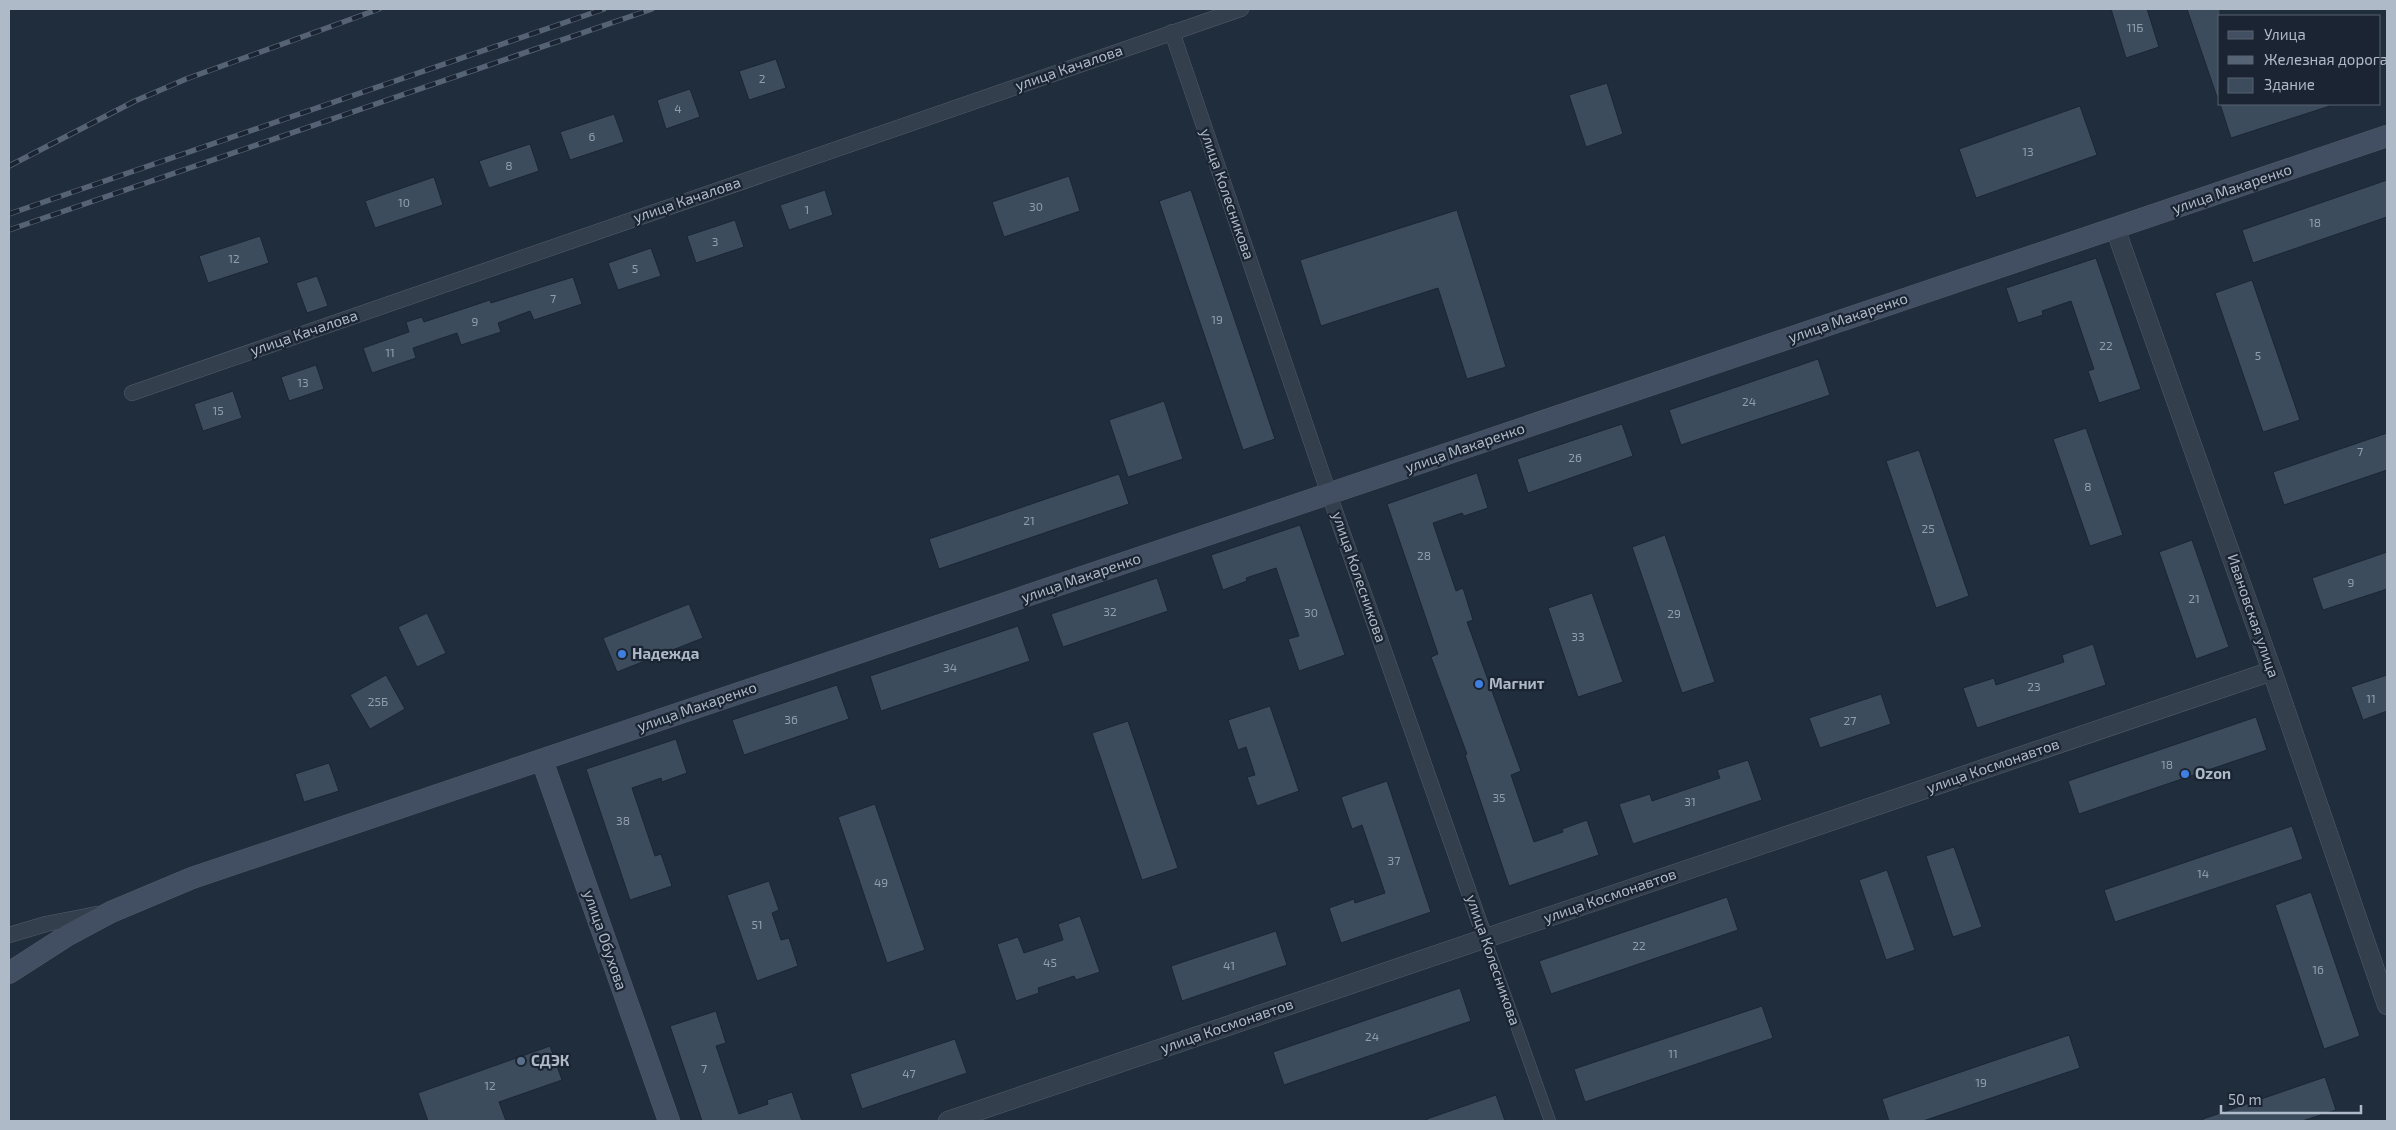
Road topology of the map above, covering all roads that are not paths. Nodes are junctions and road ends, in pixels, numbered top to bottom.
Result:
1 (1241, 9) edge
2 (1172, 32) junction
3 (2387, 136) edge
4 (2115, 228) junction
5 (132, 392) dead end
6 (1330, 494) junction
7 (2272, 671) junction
8 (542, 760) junction
9 (111, 912) junction
10 (9, 935) edge
11 (1485, 938) junction
12 (9, 973) edge
13 (2387, 1005) edge
14 (669, 1121) edge
15 (948, 1121) edge
16 (1550, 1121) edge

1 - 2 street, улица Качалова
2 - 5 street, улица Качалова
2 - 6 street, улица Колесникова
3 - 4 main road, улица Макаренко
4 - 6 main road, улица Макаренко
4 - 7 street, Ивановская улица
6 - 8 main road, улица Макаренко
6 - 11 street, улица Колесникова
7 - 11 street, улица Космонавтов
7 - 13 street, Ивановская улица
8 - 9 main road, улица Макаренко
8 - 14 main road, улица Обухова
9 - 10 street
9 - 12 main road, улица Макаренко
11 - 15 street, улица Космонавтов
11 - 16 street, улица Колесникова

